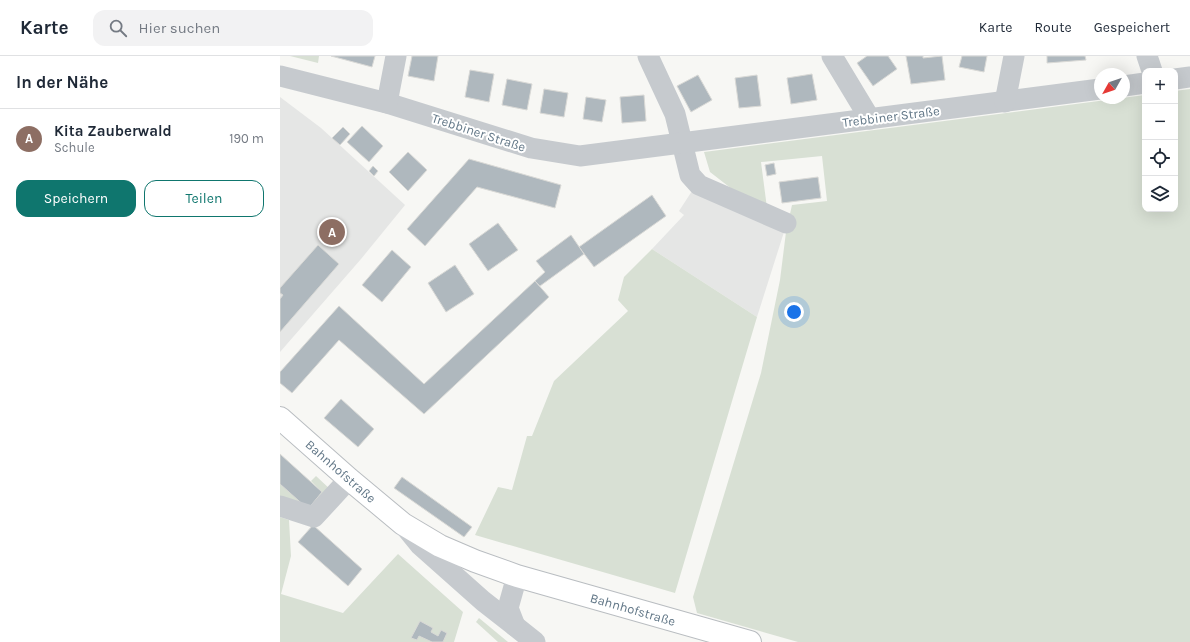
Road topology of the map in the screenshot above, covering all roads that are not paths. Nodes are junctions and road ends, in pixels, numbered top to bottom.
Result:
1 (396, 56) edge
2 (648, 56) edge
3 (832, 56) edge
4 (1014, 56) edge
5 (1147, 56) edge
6 (1151, 68) edge
7 (280, 76) edge
8 (1190, 77) edge
9 (1178, 79) edge
10 (1142, 83) edge
11 (1130, 85) edge
12 (1094, 90) edge
13 (1005, 102) junction
14 (388, 103) junction
15 (870, 118) junction
16 (681, 142) junction
17 (786, 223) dead end
18 (280, 418) edge
19 (349, 479) junction
20 (280, 506) edge
21 (403, 524) junction
22 (517, 576) junction
23 (516, 626) junction
24 (535, 642) edge
25 (750, 642) edge

1 - 14 street
2 - 16 street
3 - 15 street
4 - 13 street
5 - 6 street
7 - 14 street, Trebbiner Straße
8 - 9 street
10 - 11 street
12 - 13 street, Trebbiner Straße
13 - 15 street, Trebbiner Straße
14 - 16 street, Trebbiner Straße
15 - 16 street, Trebbiner Straße
16 - 17 street
18 - 19 main road, Bahnhofstraße
19 - 20 street
19 - 21 main road, Bahnhofstraße
21 - 22 main road, Bahnhofstraße
21 - 23 street, Bahnhofstraße
22 - 23 street, Bahnhofstraße
22 - 25 main road, Bahnhofstraße
23 - 24 street, Bahnhofstraße

